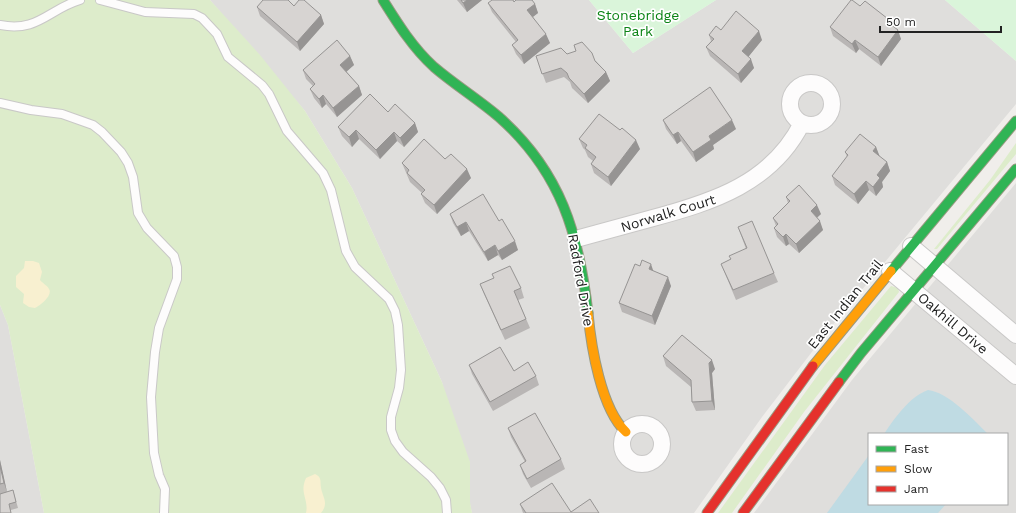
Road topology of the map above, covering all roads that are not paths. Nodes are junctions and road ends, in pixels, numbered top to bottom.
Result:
1 (80, 0) edge
2 (100, 0) edge
3 (383, 0) edge
4 (0, 25) edge
5 (0, 103) edge
6 (1016, 121) edge
7 (802, 123) dead end
8 (1016, 169) edge
9 (576, 239) junction
10 (911, 246) junction
11 (934, 266) junction
12 (890, 271) junction
13 (914, 291) junction
14 (1016, 335) edge
15 (1016, 376) edge
16 (626, 432) dead end
17 (164, 513) edge
18 (447, 513) edge
19 (707, 513) edge
20 (743, 513) edge

1 - 4 lane
2 - 18 lane
3 - 9 main road, Radford Drive
5 - 17 lane
6 - 10 main road, East Indian Trail
7 - 9 street, Norwalk Court
8 - 11 main road
9 - 16 main road, Radford Drive
10 - 11 street
10 - 12 main road, East Indian Trail
11 - 13 main road
11 - 14 street
12 - 13 street, Oakhill Drive
12 - 19 main road, East Indian Trail
13 - 15 street, Oakhill Drive
13 - 20 main road

